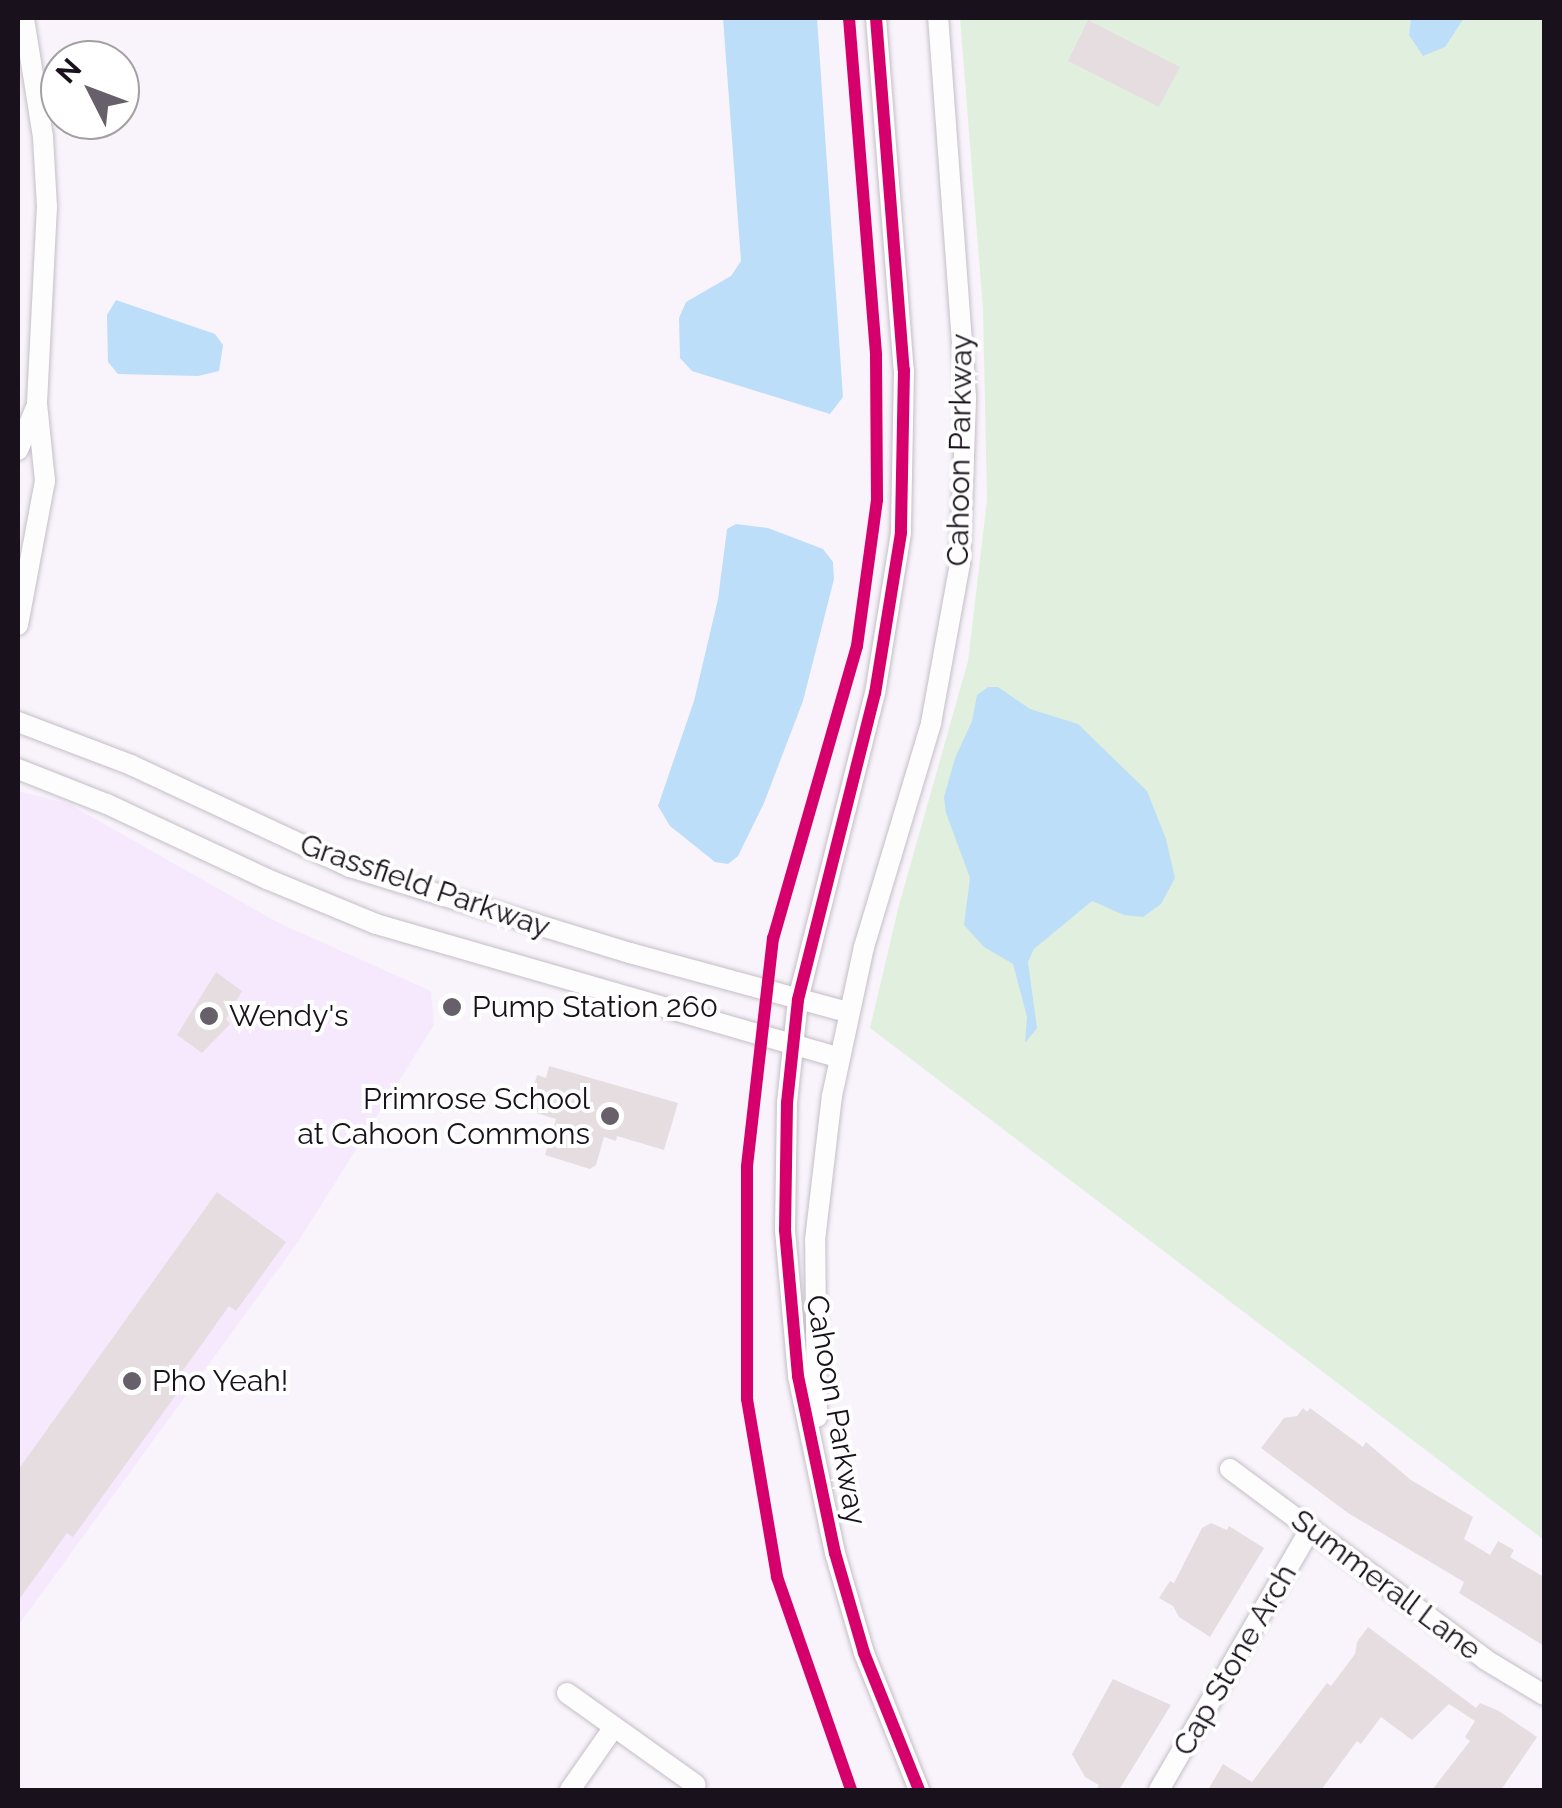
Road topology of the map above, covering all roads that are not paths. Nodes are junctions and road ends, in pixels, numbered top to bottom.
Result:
1 (24, 18) edge
2 (876, 18) edge
3 (938, 18) edge
4 (38, 403) junction
5 (18, 450) edge
6 (18, 625) edge
7 (18, 722) edge
8 (18, 769) edge
9 (798, 1000) junction
10 (847, 1012) junction
11 (791, 1046) junction
12 (839, 1058) junction
13 (818, 1467) junction
14 (1230, 1469) dead end
15 (1310, 1529) junction
16 (568, 1693) dead end
17 (1544, 1695) edge
18 (614, 1727) junction
19 (696, 1785) dead end
20 (570, 1790) edge
21 (919, 1790) edge
22 (1159, 1790) edge

1 - 4 street
2 - 9 street, Cahoon Parkway
3 - 10 street, Cahoon Parkway
4 - 5 street
4 - 6 street
7 - 9 street, Grassfield Parkway
8 - 11 street, Grassfield Parkway
9 - 10 street, Grassfield Parkway
9 - 11 street, Cahoon Parkway
10 - 12 street, Cahoon Parkway
11 - 12 street, Grassfield Parkway
11 - 13 street, Cahoon Parkway
12 - 13 street, Cahoon Parkway
13 - 21 street, Cahoon Parkway
14 - 15 street, Summerall Lane
15 - 17 street, Summerall Lane
15 - 22 street, Cap Stone Arch
16 - 18 street
18 - 19 street
18 - 20 street

